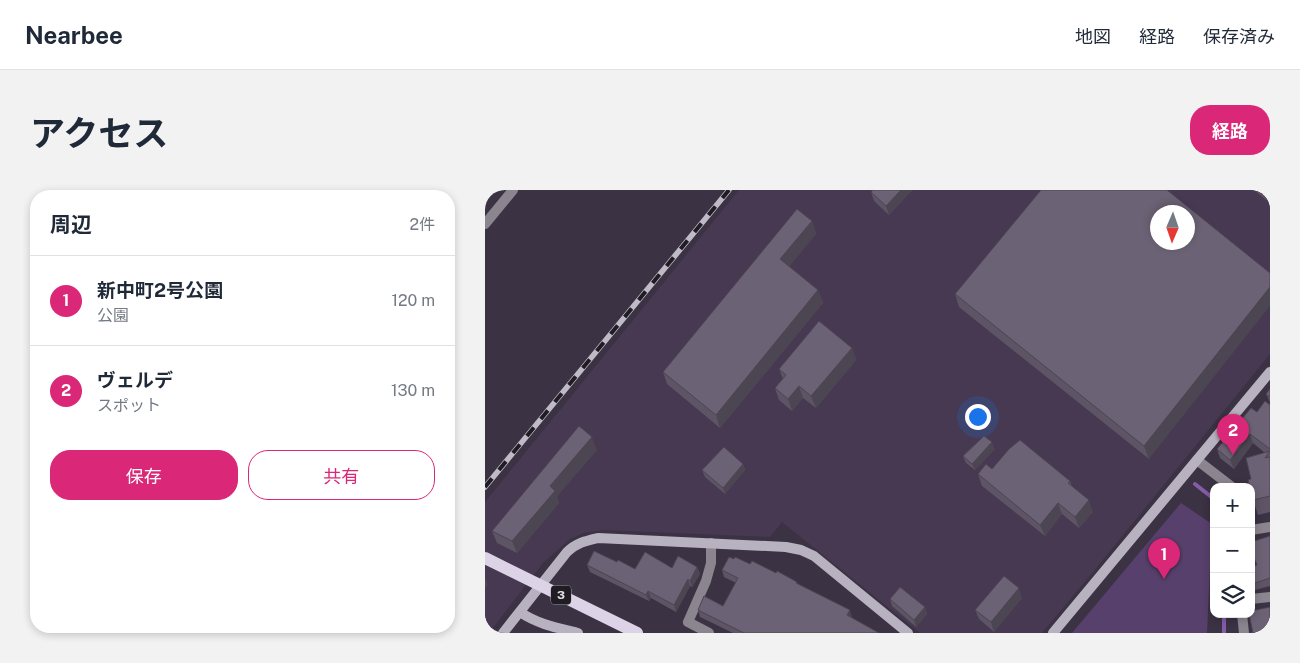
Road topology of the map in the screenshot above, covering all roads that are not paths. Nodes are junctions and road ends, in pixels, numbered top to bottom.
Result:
1 (513, 190) edge
2 (485, 224) edge
3 (1270, 372) edge
4 (1197, 460) junction
5 (1227, 483) edge
6 (1270, 527) edge
7 (1255, 529) edge
8 (711, 543) junction
9 (485, 558) edge
10 (1270, 597) edge
11 (1255, 599) edge
12 (520, 612) junction
13 (1242, 618) edge
14 (503, 633) edge
15 (578, 633) edge
16 (637, 633) edge
17 (709, 633) edge
18 (908, 633) edge
19 (1053, 633) edge
20 (1244, 633) edge

1 - 2 street
3 - 4 street
4 - 5 street
4 - 19 street
6 - 7 street
8 - 12 street
8 - 17 street
8 - 18 street
9 - 16 main road, 3
10 - 11 street
12 - 14 street
12 - 15 street
13 - 20 street

